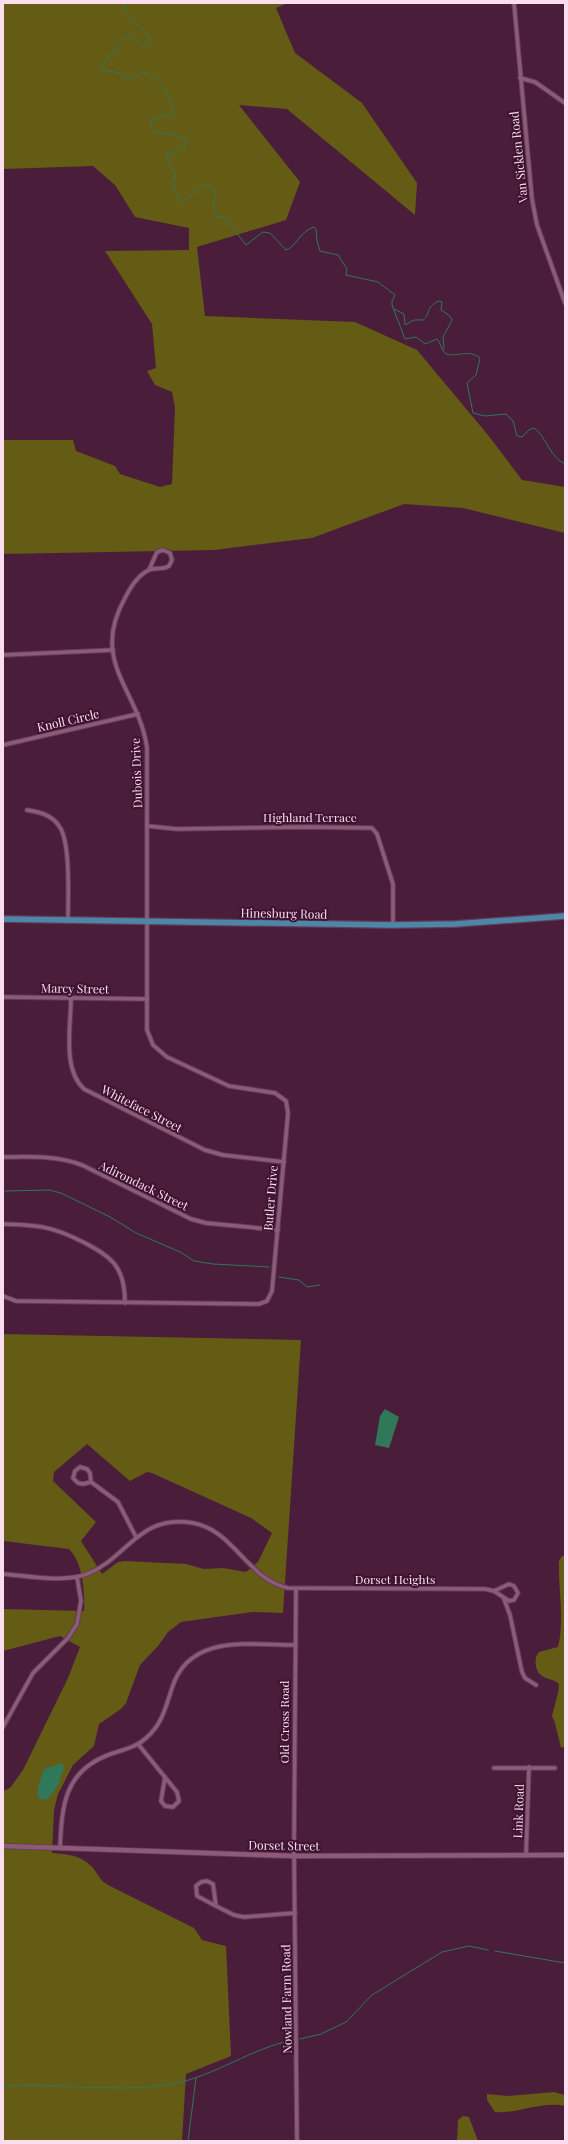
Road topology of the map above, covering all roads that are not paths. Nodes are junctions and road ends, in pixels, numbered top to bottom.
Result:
1 (514, 3) edge
2 (520, 78) junction
3 (565, 103) edge
4 (565, 303) edge
5 (149, 570) junction
6 (113, 650) junction
7 (3, 655) edge
8 (138, 714) junction
9 (3, 745) edge
10 (27, 810) dead end
11 (147, 826) junction
12 (565, 916) edge
13 (3, 919) edge
14 (68, 920) junction
15 (148, 922) junction
16 (393, 925) junction
17 (3, 997) edge
18 (71, 998) junction
19 (147, 999) junction
20 (3, 1157) edge
21 (284, 1162) junction
22 (3, 1224) edge
23 (278, 1230) junction
24 (3, 1296) edge
25 (126, 1302) junction
26 (91, 1482) junction
27 (136, 1537) junction
28 (3, 1574) edge
29 (77, 1577) junction
30 (296, 1589) junction
31 (494, 1591) junction
32 (504, 1599) junction
33 (295, 1645) junction
34 (536, 1685) dead end
35 (3, 1727) edge
36 (138, 1744) junction
37 (529, 1767) junction
38 (494, 1768) dead end
39 (555, 1768) dead end
40 (165, 1777) junction
41 (3, 1846) edge
42 (60, 1847) junction
43 (526, 1855) junction
44 (565, 1855) edge
45 (294, 1856) junction
46 (216, 1906) junction
47 (295, 1913) junction
48 (297, 2141) edge

1 - 2 street, Van Sicklen Road
2 - 3 street
2 - 4 street, Van Sicklen Road
5 - 5 street, Dubois Drive
5 - 6 street, Dubois Drive
6 - 7 street
6 - 8 street, Dubois Drive
8 - 9 street, Knoll Circle
8 - 11 street, Dubois Drive
10 - 14 street
11 - 15 street, Dubois Drive
11 - 16 street, Highland Terrace
12 - 16 main road, Hinesburg Road
13 - 14 main road, Hinesburg Road
14 - 15 main road, Hinesburg Road
15 - 16 main road, Hinesburg Road
15 - 19 street, Butler Drive
17 - 18 street, Marcy Street
18 - 19 street, Marcy Street
18 - 21 street, Whiteface Street
19 - 21 street, Butler Drive
20 - 23 street, Adirondack Street
21 - 23 street, Butler Drive
22 - 25 street
23 - 25 street, Butler Drive
24 - 25 street, Butler Drive
26 - 26 street
26 - 27 street
27 - 29 street, Dorset Heights
27 - 30 street, Dorset Heights
28 - 29 street
29 - 35 street
30 - 31 street, Dorset Heights
30 - 33 street, Old Cross Road
31 - 32 street
31 - 32 street, Dorset Heights
32 - 34 street
33 - 36 street
33 - 45 street, Old Cross Road
36 - 40 street
36 - 42 street
37 - 38 street
37 - 39 street
37 - 43 street, Link Road
40 - 40 street
41 - 42 street, Dorset Street
42 - 45 street, Dorset Street
43 - 44 street, Dorset Street
43 - 45 street, Dorset Street
45 - 47 street, Nowland Farm Road
46 - 46 street
46 - 47 street
47 - 48 street, Nowland Farm Road

